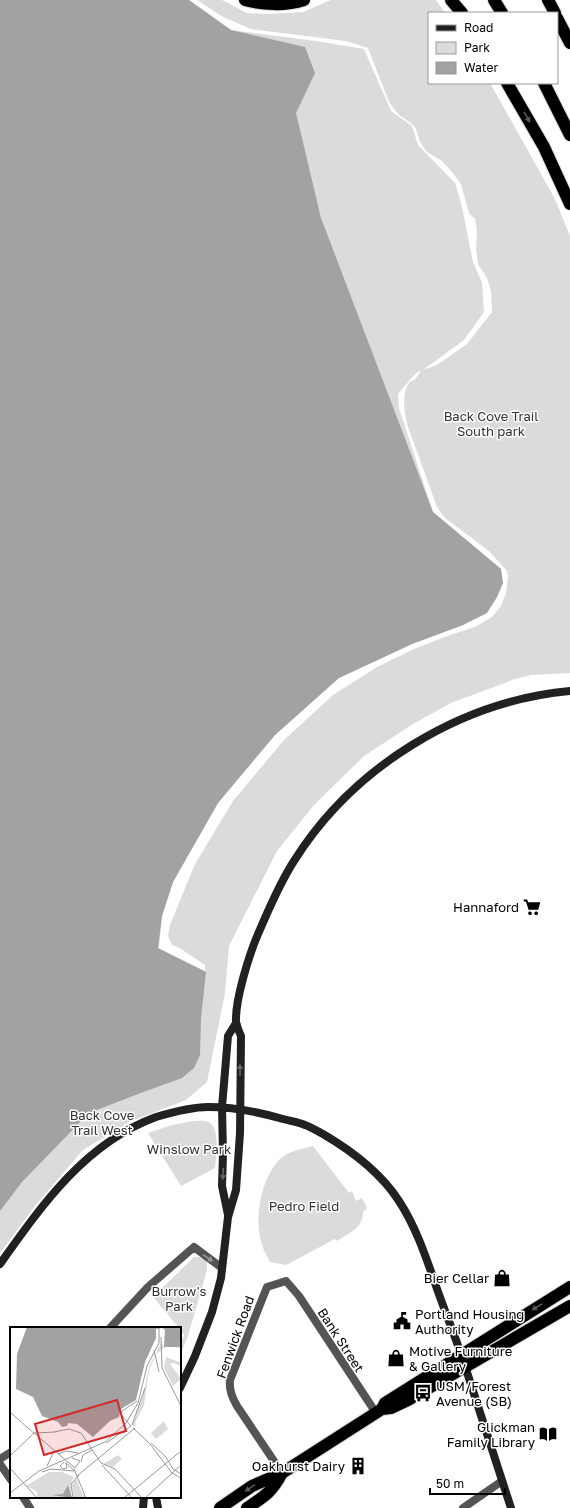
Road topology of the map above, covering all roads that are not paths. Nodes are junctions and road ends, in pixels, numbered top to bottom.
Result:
1 (245, 0) edge
2 (304, 0) edge
3 (452, 0) edge
4 (456, 0) edge
5 (494, 0) edge
6 (548, 0) edge
7 (462, 12) edge
8 (462, 12) edge
9 (501, 12) edge
10 (554, 12) edge
11 (558, 20) edge
12 (570, 43) edge
13 (508, 84) edge
14 (544, 84) edge
15 (570, 135) edge
16 (570, 204) edge
17 (570, 691) edge
18 (236, 1023) junction
19 (222, 1107) junction
20 (240, 1110) junction
21 (228, 1217) junction
22 (0, 1264) edge
23 (222, 1268) junction
24 (286, 1281) joint
25 (570, 1287) edge
26 (570, 1306) edge
27 (564, 1313) edge
28 (111, 1327) edge
29 (461, 1354) junction
30 (464, 1366) junction
31 (181, 1386) edge
32 (379, 1411) junction
33 (10, 1453) edge
34 (0, 1459) edge
35 (0, 1464) edge
36 (282, 1473) junction
37 (10, 1479) edge
38 (502, 1481) junction
39 (23, 1498) edge
40 (156, 1498) edge
41 (30, 1508) edge
42 (158, 1508) edge
43 (220, 1508) edge
44 (247, 1508) edge
45 (463, 1508) edge
46 (511, 1508) edge

1 - 2 highway
3 - 7 highway
4 - 8 highway
5 - 9 highway
6 - 10 highway
11 - 12 highway
13 -> 16 highway
14 - 15 highway
17 - 18 main road
18 - 19 main road
20 -> 18 main road
19 - 20 main road
19 -> 21 main road
19 - 22 main road
20 - 21 main road
20 - 29 main road
21 - 23 main road
28 -> 23 street
23 - 31 main road
24 - 32 street, Bank Street
24 - 36 street, Fenwick Road
25 -> 29 highway
26 - 27 highway
27 - 30 highway
29 - 30 street
29 - 32 highway
30 - 32 highway
30 - 38 main road
32 - 36 highway
33 - 34 street
35 - 37 street
36 -> 43 highway
36 - 44 highway
38 - 45 street
38 - 46 main road
39 - 41 street
40 - 42 main road

